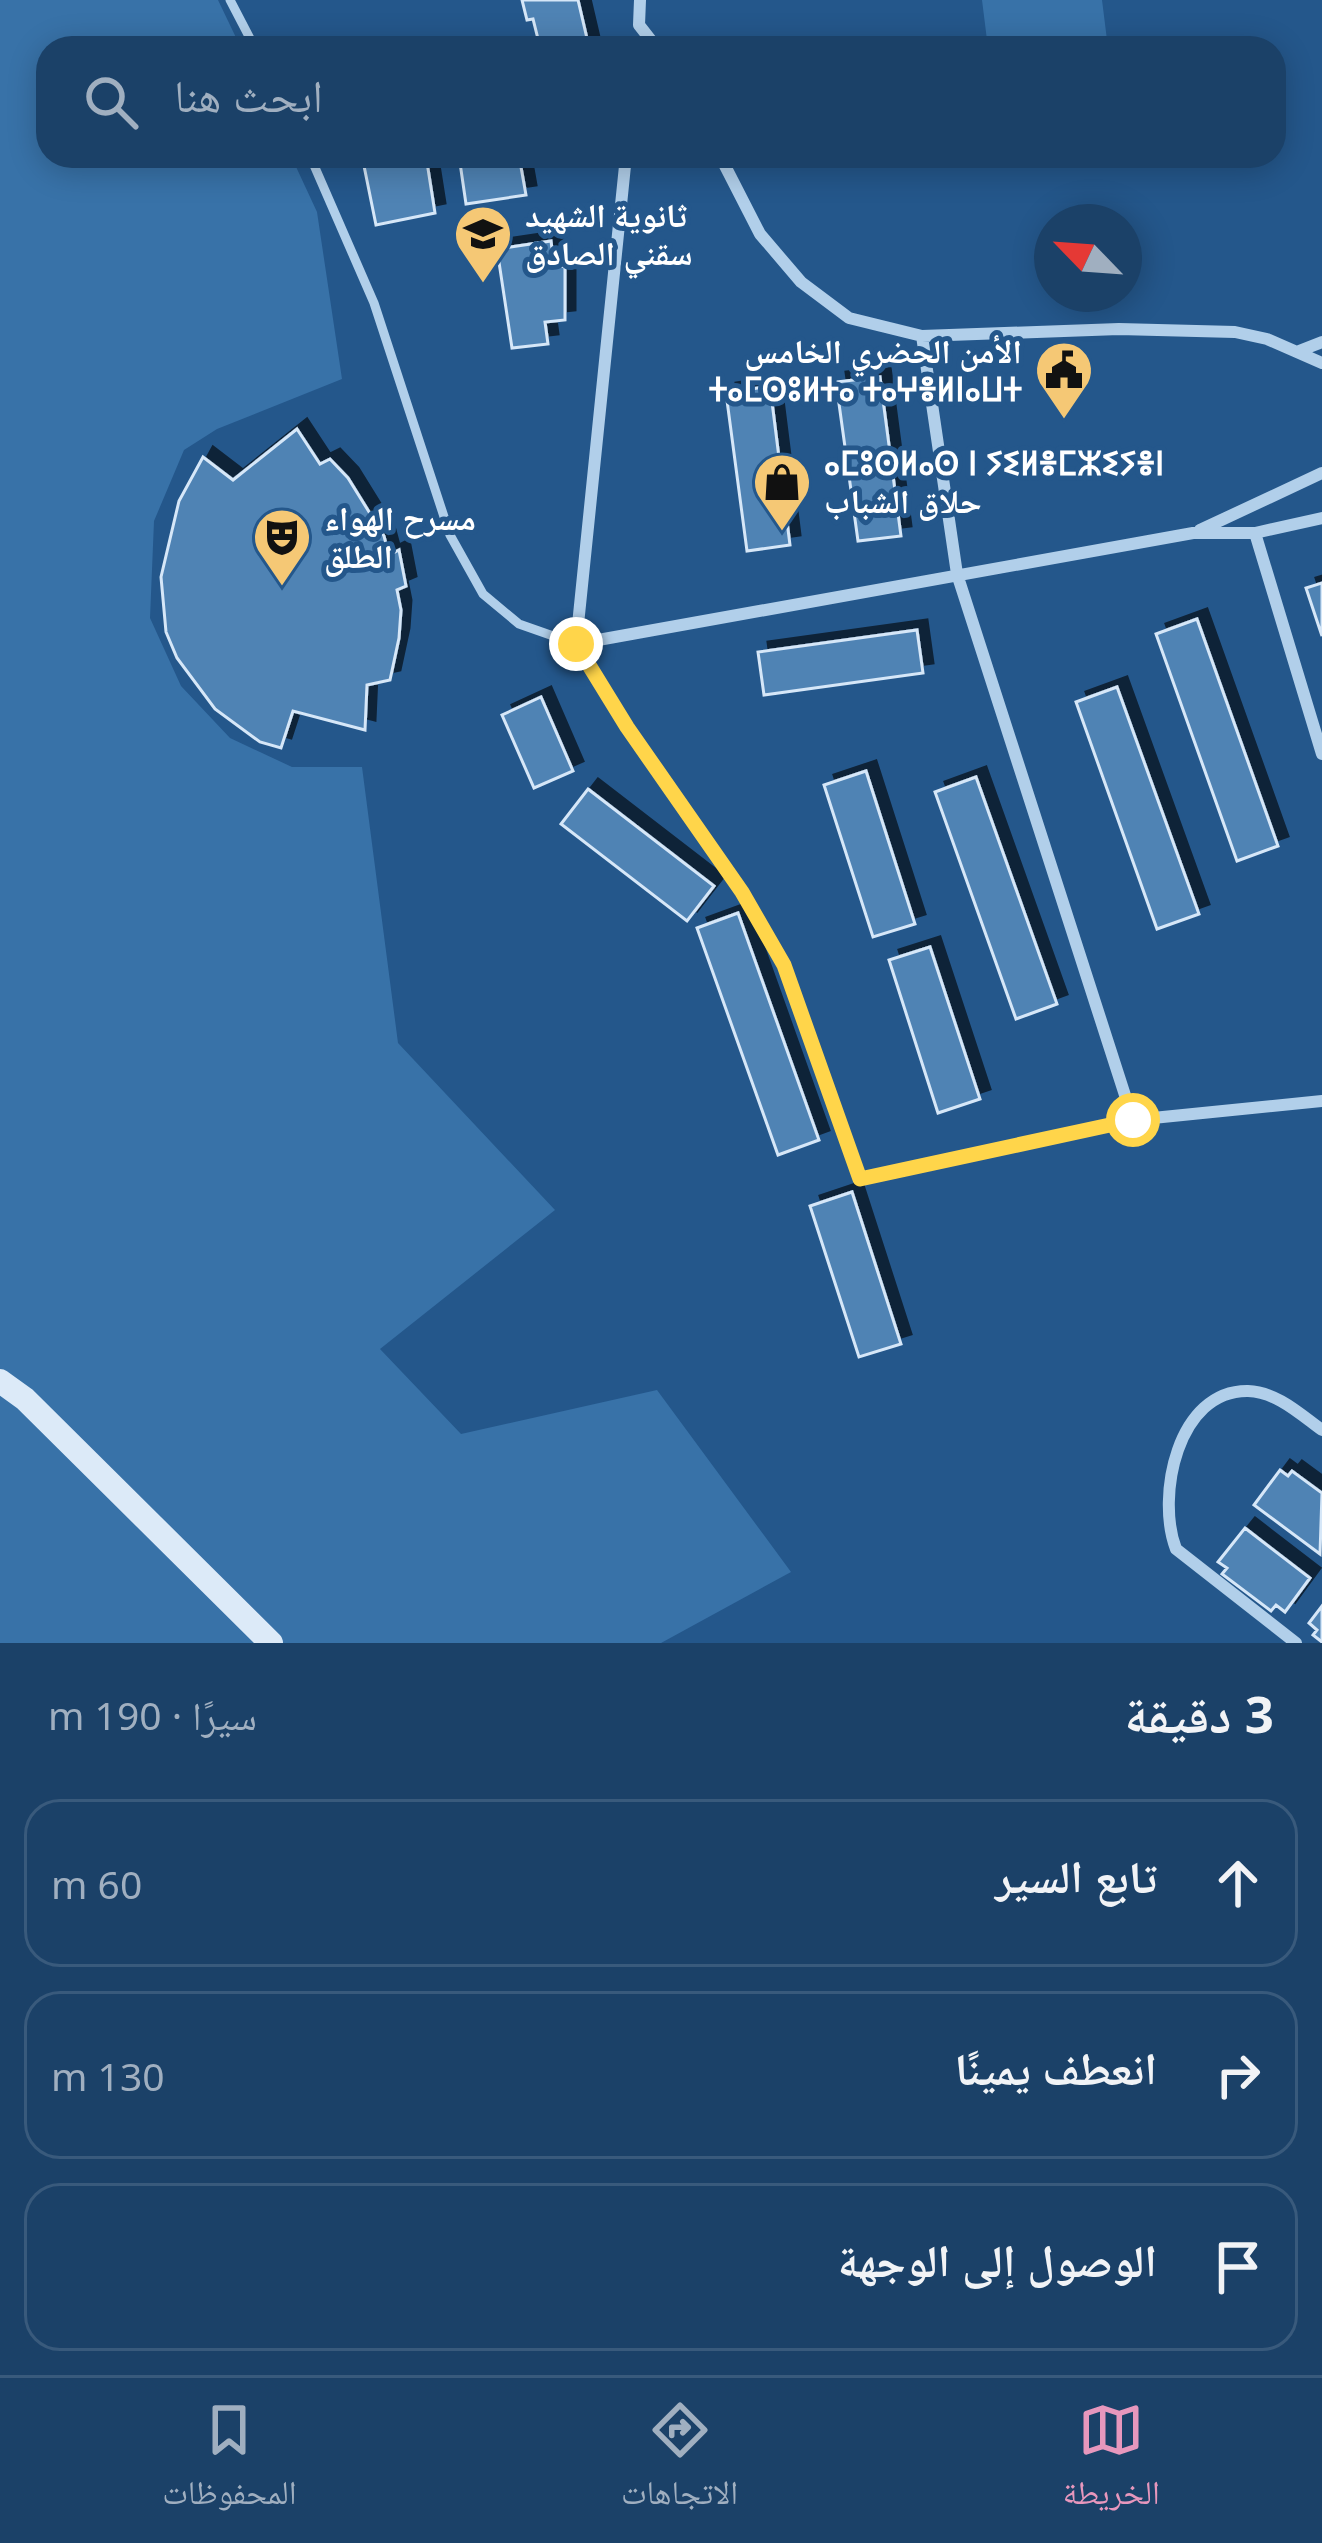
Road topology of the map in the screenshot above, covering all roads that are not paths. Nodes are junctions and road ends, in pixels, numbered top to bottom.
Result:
1 (230, 0) edge
2 (640, 0) edge
3 (639, 25) junction
4 (249, 36) edge
5 (638, 36) edge
6 (648, 36) edge
7 (315, 168) edge
8 (625, 168) edge
9 (726, 168) edge
10 (922, 336) junction
11 (1322, 342) edge
12 (1298, 351) junction
13 (1322, 363) edge
14 (1322, 472) edge
15 (1322, 518) edge
16 (1193, 533) junction
17 (1255, 533) junction
18 (957, 574) junction
19 (576, 644) junction
20 (1322, 754) edge
21 (1322, 1101) edge
22 (1133, 1120) junction
23 (0, 1381) edge
24 (1322, 1430) edge
25 (271, 1643) edge
26 (1296, 1643) edge

1 - 4 lane
2 - 3 street
3 - 5 street
3 - 6 street
7 - 19 lane
8 - 19 street
9 - 10 street
10 - 12 street
10 - 18 street
11 - 12 street
12 - 13 street
14 - 16 street
15 - 17 street
16 - 17 street
16 - 18 street
17 - 20 street
18 - 19 street
18 - 22 street
19 - 22 street
21 - 22 street
23 - 25 street
24 - 26 street

